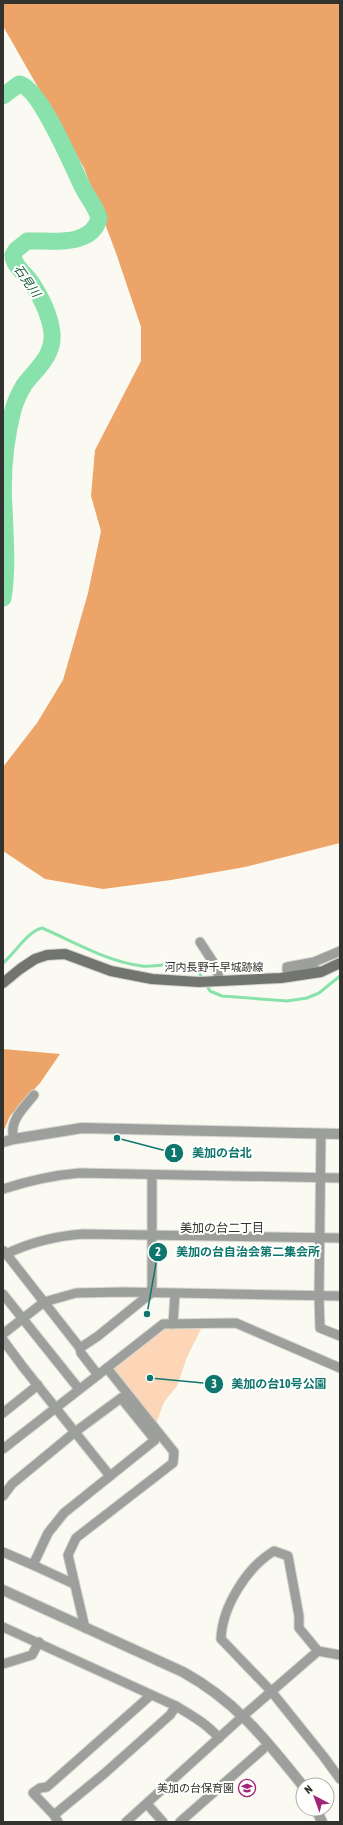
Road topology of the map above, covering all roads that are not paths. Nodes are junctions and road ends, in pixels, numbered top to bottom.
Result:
1 (200, 942) dead end
2 (340, 951) edge
3 (340, 963) edge
4 (321, 972) junction
5 (215, 982) junction
6 (3, 983) edge
7 (34, 1095) dead end
8 (321, 1134) junction
9 (340, 1134) edge
10 (14, 1139) junction
11 (3, 1142) edge
12 (152, 1176) junction
13 (321, 1178) junction
14 (340, 1178) edge
15 (3, 1189) edge
16 (152, 1234) junction
17 (320, 1238) junction
18 (340, 1238) edge
19 (5, 1252) edge
20 (3, 1294) edge
21 (150, 1294) junction
22 (175, 1294) junction
23 (340, 1296) edge
24 (319, 1297) junction
25 (44, 1302) junction
26 (22, 1318) junction
27 (173, 1324) junction
28 (3, 1334) edge
29 (340, 1336) edge
30 (3, 1340) edge
31 (80, 1348) junction
32 (107, 1368) junction
33 (340, 1368) edge
34 (98, 1375) junction
35 (38, 1386) junction
36 (79, 1390) junction
37 (56, 1408) junction
38 (3, 1413) edge
39 (75, 1432) junction
40 (3, 1449) edge
41 (110, 1476) junction
42 (3, 1496) edge
43 (3, 1552) edge
44 (33, 1565) junction
45 (74, 1584) junction
46 (3, 1590) edge
47 (3, 1627) edge
48 (85, 1628) junction
49 (39, 1642) junction
50 (318, 1651) junction
51 (340, 1655) edge
52 (3, 1664) edge
53 (271, 1691) junction
54 (151, 1695) junction
55 (176, 1706) junction
56 (243, 1716) junction
57 (219, 1738) junction
58 (263, 1749) dead end
59 (339, 1775) edge
60 (295, 1777) edge
61 (147, 1804) junction
62 (56, 1818) edge
63 (126, 1822) edge
64 (163, 1822) edge
65 (180, 1822) edge

1 - 5 street
2 - 4 street
3 - 4 main road, 河内長野千早城跡線
4 - 5 main road, 河内長野千早城跡線
5 - 6 main road, 河内長野千早城跡線
7 - 10 street
8 - 9 street
8 - 10 street
8 - 13 street
10 - 11 street
12 - 13 street
12 - 15 street
12 - 16 street
13 - 14 street
13 - 17 street
16 - 17 street
16 - 19 street
16 - 21 street
17 - 18 street
17 - 24 street
19 - 25 street
20 - 26 street
21 - 22 street
21 - 25 street
21 - 31 street
22 - 24 street
22 - 27 street
23 - 24 street
24 - 29 street
25 - 26 street
25 - 31 street
26 - 28 street
26 - 36 street
27 - 32 street
27 - 33 street
30 - 35 street
31 - 34 street
32 - 34 street
32 - 45 street
34 - 36 street
35 - 37 street
35 - 38 street
36 - 37 street
37 - 39 street
37 - 40 street
39 - 41 street
39 - 41 street
39 - 42 street
41 - 44 street
43 - 44 street
44 - 45 street
45 - 48 street
46 - 48 street
47 - 49 street
48 - 56 street
49 - 52 street
49 - 54 street
50 - 51 street
50 - 53 street
50 - 53 street
53 - 56 street
53 - 59 street
54 - 55 street
54 - 62 street
55 - 57 street
55 - 62 street
56 - 57 street
56 - 60 street
57 - 61 street
58 - 65 street
61 - 63 street
61 - 64 street

